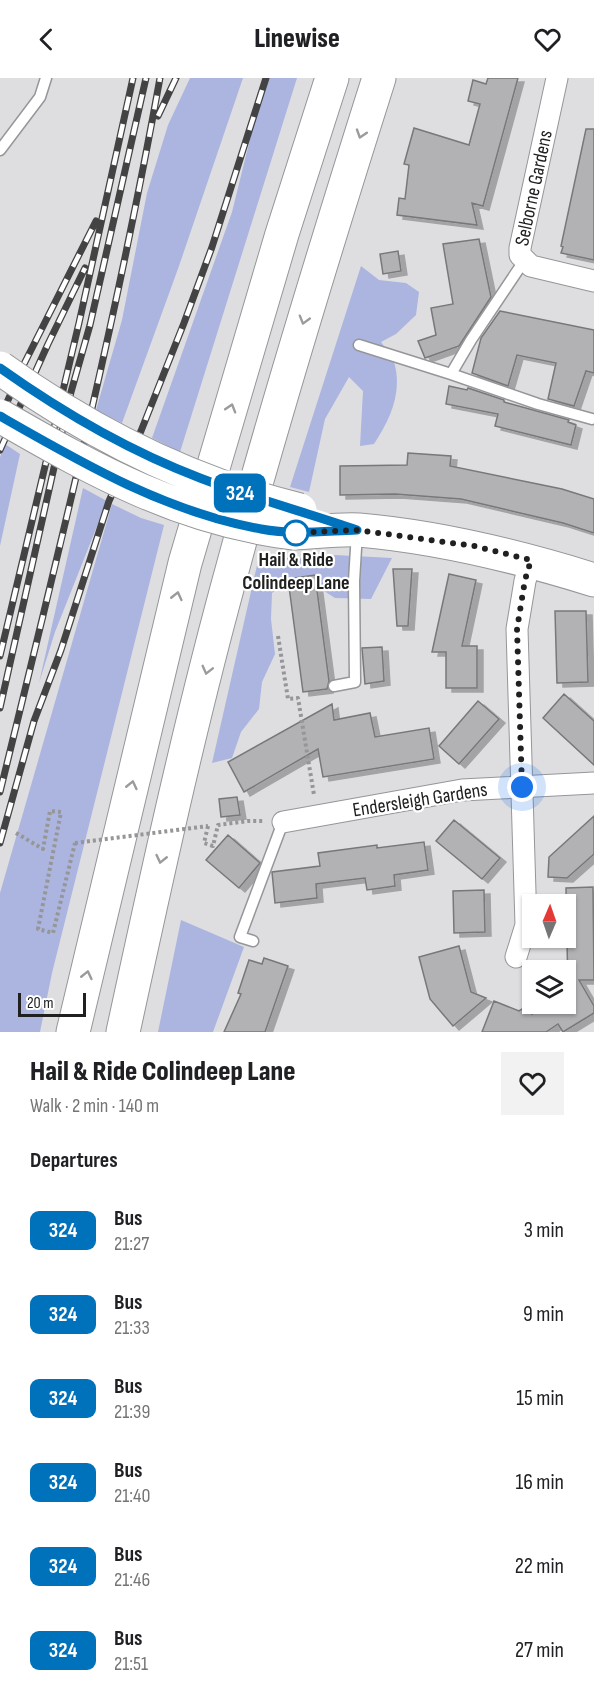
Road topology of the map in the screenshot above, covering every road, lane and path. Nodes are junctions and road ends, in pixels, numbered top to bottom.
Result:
1 (46, 78) edge
2 (332, 78) edge
3 (379, 78) edge
4 (557, 78) edge
5 (0, 150) edge
6 (524, 261) junction
7 (594, 281) edge
8 (359, 345) dead end
9 (0, 368) edge
10 (451, 374) junction
11 (0, 416) edge
12 (592, 419) dead end
13 (297, 521) junction
14 (357, 530) junction
15 (531, 560) junction
16 (594, 580) edge
17 (278, 636) dead end
18 (334, 686) dead end
19 (594, 783) edge
20 (522, 787) junction
21 (317, 817) junction
22 (248, 821) dead end
23 (283, 822) joint
24 (16, 833) dead end
25 (253, 941) dead end
26 (516, 957) dead end
27 (73, 1032) edge
28 (123, 1032) edge

1 - 5 lane
27 -> 2 main road
3 -> 28 main road
4 - 6 street, Selborne Gardens
6 - 7 street, Selborne Gardens
6 - 10 lane
8 - 10 lane
9 - 13 main road, bridge
10 - 12 lane
11 - 13 main road, bridge
13 - 14 main road
14 - 15 main road
14 - 18 lane
15 - 16 main road
15 - 20 street
17 - 21 path
19 - 20 street, Endersleigh Gardens
20 - 21 street, Endersleigh Gardens
20 - 26 street
21 - 23 street, Endersleigh Gardens
22 - 24 path, bridge
23 - 25 lane

